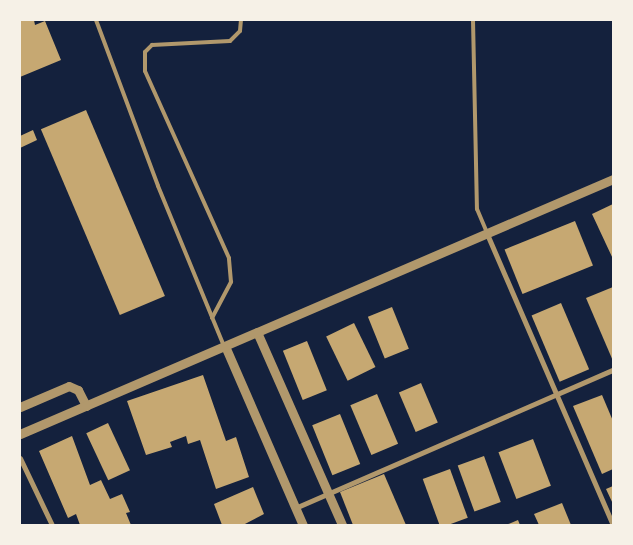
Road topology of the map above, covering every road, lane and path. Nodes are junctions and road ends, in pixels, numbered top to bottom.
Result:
1 (96, 20) edge
2 (240, 20) edge
3 (473, 20) edge
4 (613, 179) edge
5 (487, 234) junction
6 (212, 318) junction
7 (257, 332) junction
8 (224, 346) junction
9 (613, 370) edge
10 (556, 395) junction
11 (86, 406) junction
12 (20, 407) edge
13 (20, 434) edge
14 (20, 458) edge
15 (328, 493) junction
16 (295, 508) junction
17 (52, 525) edge
18 (302, 525) edge
19 (342, 525) edge
20 (613, 525) edge

1 - 6 lane
2 - 6 lane
3 - 5 lane
4 - 5 street
5 - 7 street
5 - 10 street
6 - 8 lane
7 - 8 street
7 - 15 street
8 - 11 street
8 - 16 street
9 - 10 street
10 - 15 street
10 - 20 street
11 - 12 street
11 - 13 street
14 - 17 street
15 - 16 street
15 - 19 street
16 - 18 street

